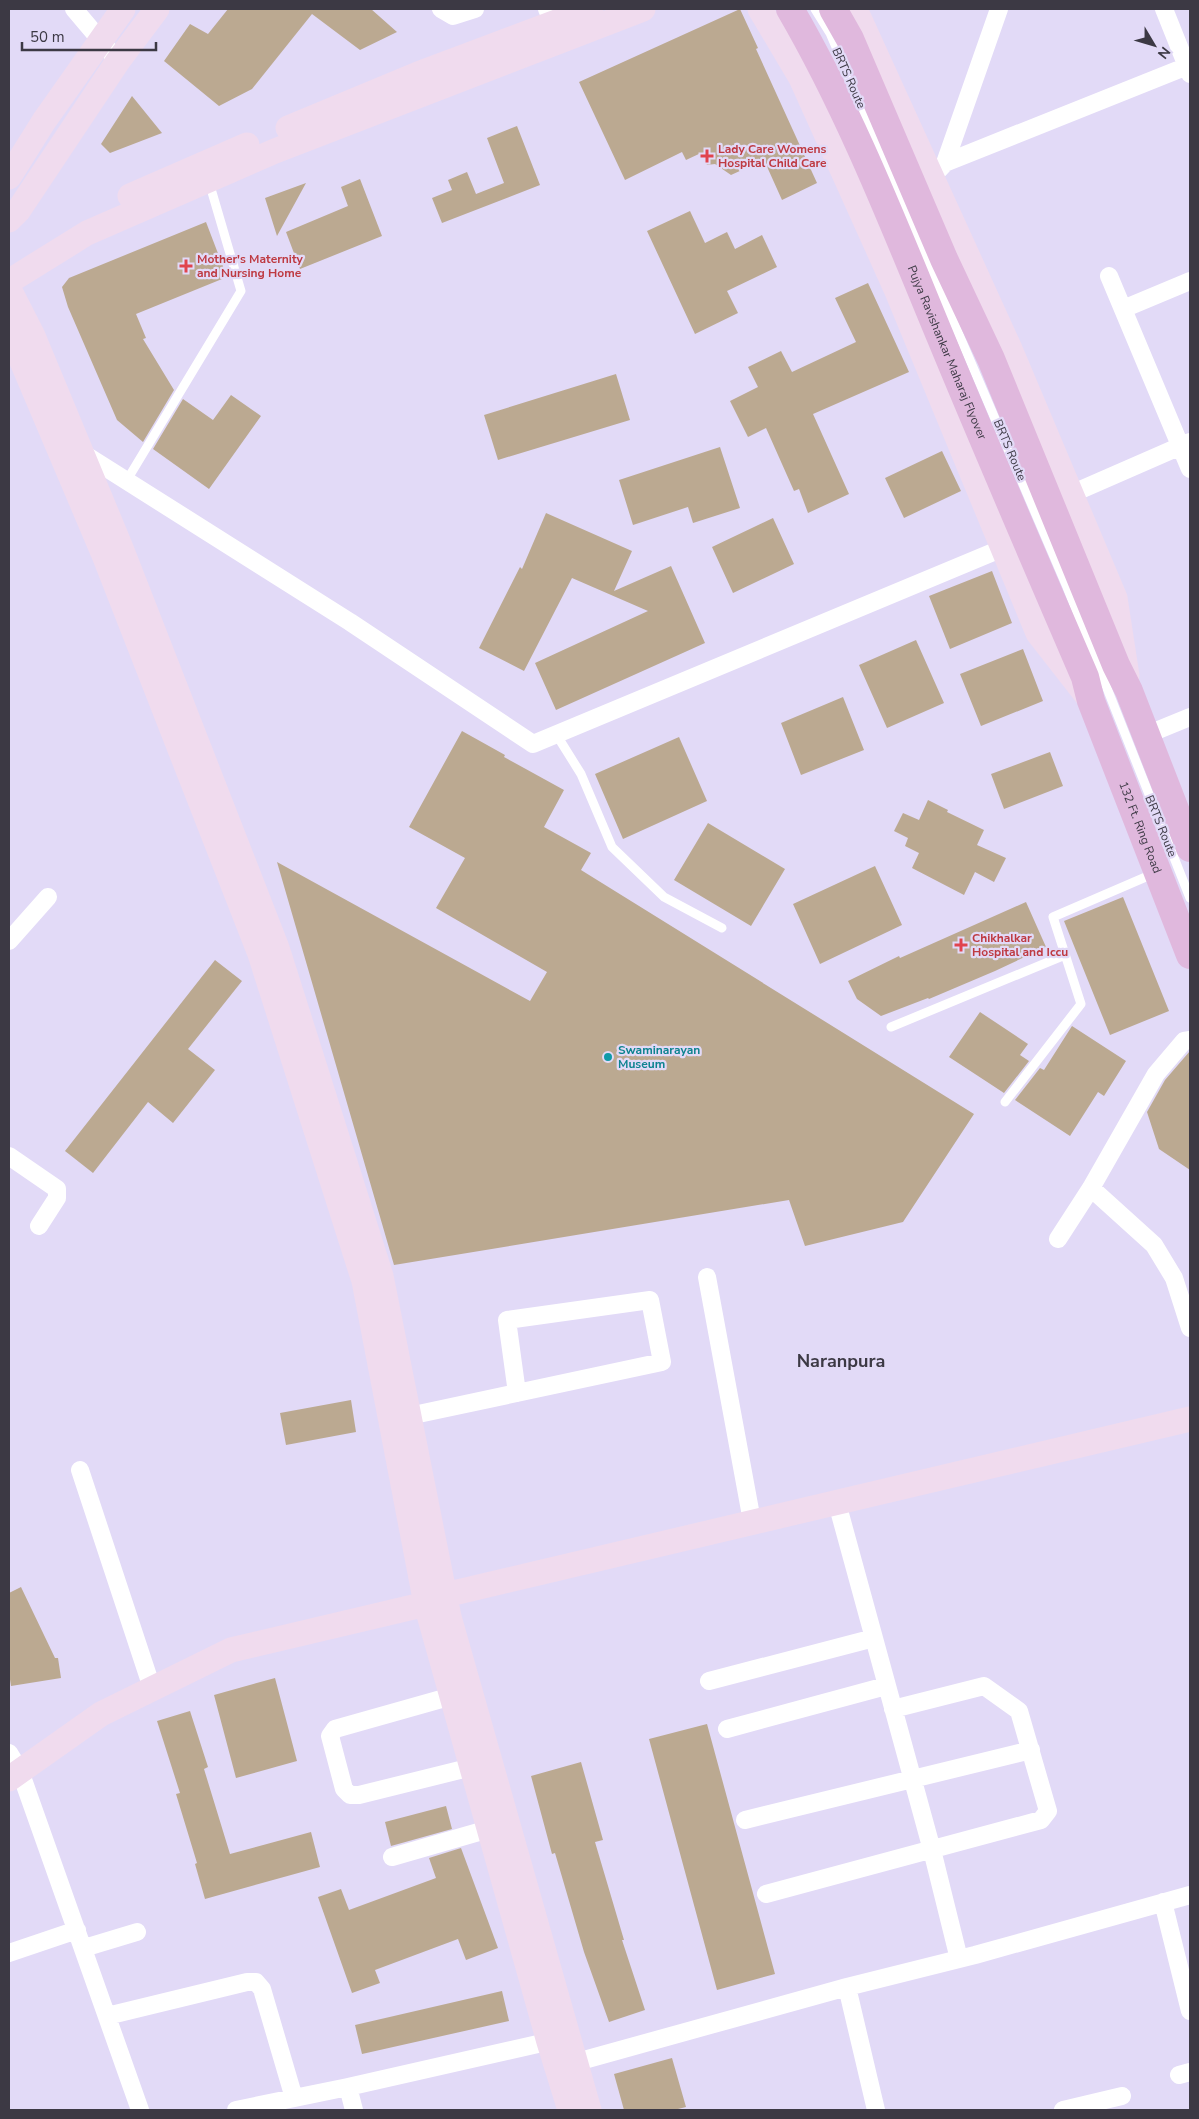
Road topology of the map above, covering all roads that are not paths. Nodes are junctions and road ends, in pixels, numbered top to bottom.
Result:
1 (74, 9) edge
2 (123, 9) edge
3 (157, 9) edge
4 (441, 9) edge
5 (475, 9) edge
6 (591, 9) edge
7 (643, 9) edge
8 (760, 9) edge
9 (790, 9) edge
10 (815, 9) edge
11 (833, 9) edge
12 (855, 9) edge
13 (999, 9) edge
14 (1164, 9) edge
15 (550, 16) edge
16 (100, 40) junction
17 (118, 61) junction
18 (1189, 69) edge
19 (938, 170) junction
20 (9, 177) edge
21 (208, 180) junction
22 (9, 220) edge
23 (1109, 276) dead end
24 (10, 278) edge
25 (1190, 281) edge
26 (1123, 309) junction
27 (9, 331) edge
28 (1185, 444) edge
29 (81, 452) junction
30 (1190, 469) edge
31 (127, 480) junction
32 (1071, 494) junction
33 (1003, 548) junction
34 (1088, 689) junction
35 (1129, 691) junction
36 (1190, 717) edge
37 (556, 734) junction
38 (1146, 735) junction
39 (1190, 848) edge
40 (1158, 872) junction
41 (48, 897) dead end
42 (1190, 898) edge
43 (722, 928) dead end
44 (9, 941) edge
45 (1065, 955) junction
46 (1190, 955) edge
47 (891, 1027) dead end
48 (1190, 1040) edge
49 (1005, 1102) dead end
50 (9, 1156) edge
51 (1091, 1188) junction
52 (39, 1226) dead end
53 (1058, 1239) dead end
54 (707, 1277) dead end
55 (1190, 1328) edge
56 (517, 1393) junction
57 (409, 1416) junction
58 (1190, 1419) edge
59 (80, 1470) dead end
60 (837, 1503) junction
61 (752, 1521) junction
62 (435, 1599) junction
63 (874, 1638) junction
64 (709, 1681) dead end
65 (886, 1686) junction
66 (152, 1688) junction
67 (452, 1696) junction
68 (893, 1709) junction
69 (727, 1729) dead end
70 (1031, 1750) junction
71 (472, 1767) junction
72 (12, 1768) edge
73 (912, 1778) junction
74 (744, 1820) dead end
75 (489, 1828) junction
76 (932, 1850) junction
77 (392, 1857) dead end
78 (766, 1894) dead end
79 (1190, 1895) edge
80 (1164, 1902) junction
81 (77, 1930) junction
82 (137, 1932) dead end
83 (84, 1948) junction
84 (9, 1953) edge
85 (959, 1959) junction
86 (847, 1987) junction
87 (1190, 2011) edge
88 (107, 2016) junction
89 (558, 2039) junction
90 (567, 2065) junction
91 (348, 2087) junction
92 (1122, 2096) dead end
93 (294, 2098) junction
94 (140, 2110) edge
95 (236, 2110) edge
96 (354, 2110) edge
97 (570, 2110) edge
98 (589, 2110) edge
99 (876, 2110) edge
100 (1063, 2110) edge

1 - 16 street
2 - 16 street
3 - 17 street
4 - 5 street
6 - 15 street
7 - 21 street
8 - 33 street
9 - 34 main road, Pujya Ravishankar Maharaj Flyover
10 - 42 lane, BRTS Route
11 - 35 main road
12 - 19 street
13 - 19 street
14 - 18 street
15 - 24 street
16 - 17 street
16 - 20 street
17 - 22 street
18 - 19 street
19 - 32 street
21 - 24 street
21 - 31 lane
23 - 26 street
24 - 29 street
25 - 26 street
26 - 28 street
27 - 62 street
28 - 30 street
28 - 32 street
29 - 31 street
29 - 57 street
31 - 37 street
32 - 35 street
33 - 34 street
33 - 37 street
34 - 40 main road, 132 Ft. Ring Road
35 - 38 main road
36 - 38 street
37 - 43 lane
38 - 39 main road
40 - 45 lane
40 - 46 main road, 132 Ft. Ring Road
41 - 44 street
45 - 47 lane
45 - 49 lane
48 - 51 street
50 - 52 street
51 - 53 street
51 - 55 street
54 - 61 street
56 - 56 street
56 - 57 street
57 - 62 street
58 - 60 street
59 - 66 street
60 - 61 street
60 - 63 street
61 - 62 street
62 - 66 street
62 - 67 street
62 - 89 street
63 - 64 street
63 - 65 street
65 - 68 street
65 - 69 street
66 - 72 street
67 - 71 street
67 - 71 street
68 - 70 street
68 - 73 street
70 - 73 street
70 - 76 street
71 - 75 street
72 - 81 street
73 - 74 street
73 - 76 street
75 - 77 street
75 - 89 street
76 - 78 street
76 - 85 street
79 - 80 street
80 - 85 street
80 - 87 street
81 - 83 street
81 - 84 street
82 - 83 street
83 - 88 street
85 - 86 street
86 - 90 street
86 - 99 street
88 - 93 street
88 - 94 street
89 - 90 street
89 - 91 street
90 - 97 street
90 - 98 street
91 - 93 street
91 - 96 street
92 - 100 street
93 - 95 street

